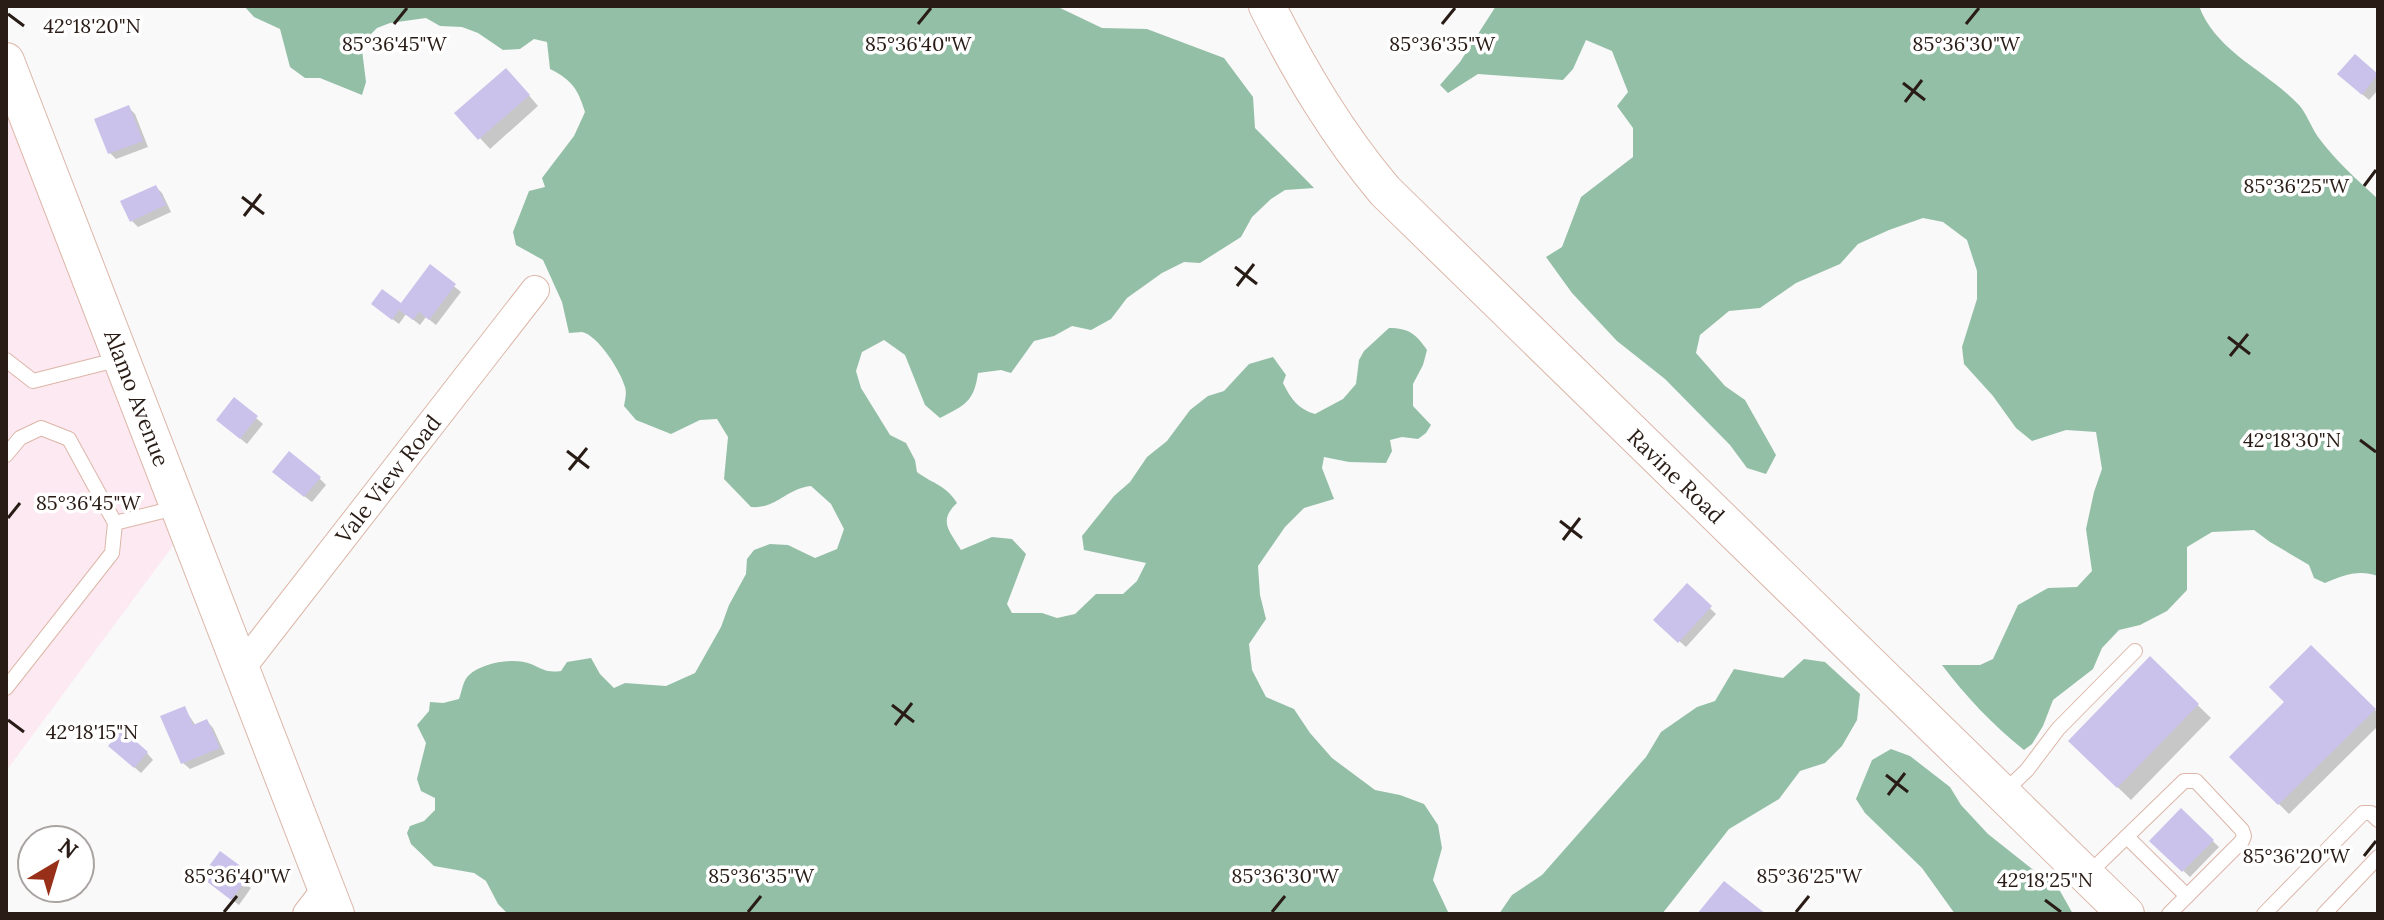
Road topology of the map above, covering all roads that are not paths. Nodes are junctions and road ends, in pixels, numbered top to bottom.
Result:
1 (1267, 6) edge
2 (6, 61) edge
3 (535, 290) dead end
4 (122, 359) junction
5 (6, 360) edge
6 (6, 455) edge
7 (179, 507) junction
8 (115, 523) junction
9 (2135, 651) dead end
10 (242, 667) junction
11 (6, 688) edge
12 (2001, 794) junction
13 (2378, 820) edge
14 (2127, 837) junction
15 (2378, 857) edge
16 (2086, 875) junction
17 (2187, 896) junction
18 (324, 905) edge
19 (2126, 914) edge
20 (2169, 914) edge
21 (2264, 914) edge
22 (2324, 914) edge

1 - 12 street, Ravine Road
2 - 4 street, Alamo Avenue
3 - 10 street, Vale View Road
4 - 5 lane
4 - 7 street, Alamo Avenue
6 - 8 lane
7 - 8 lane
7 - 10 street, Alamo Avenue
8 - 11 lane
9 - 12 lane
10 - 18 street, Alamo Avenue
12 - 16 street, Ravine Road
13 - 21 lane
14 - 16 lane
14 - 17 lane
14 - 17 lane
15 - 22 lane
16 - 19 street, Ravine Road
17 - 20 lane

